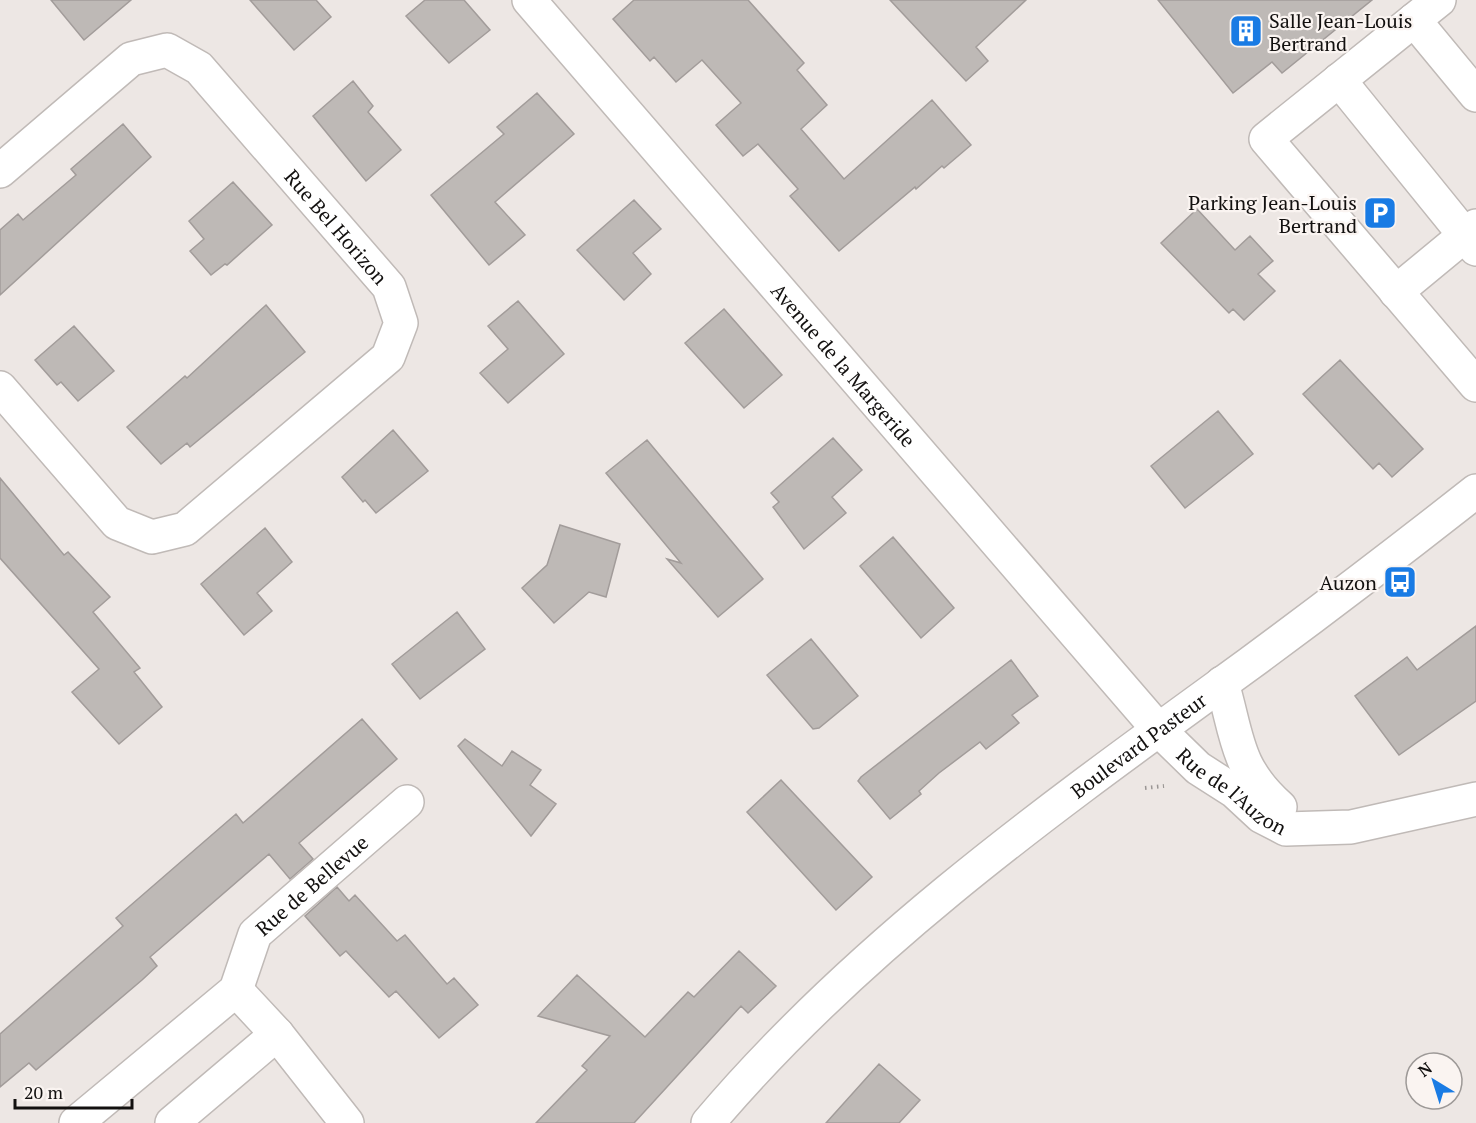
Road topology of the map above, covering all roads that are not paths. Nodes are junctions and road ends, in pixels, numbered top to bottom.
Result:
1 (529, 0) edge
2 (1439, 0) edge
3 (1414, 20) junction
4 (1339, 80) junction
5 (1476, 95) edge
6 (0, 171) edge
7 (1472, 237) edge
8 (1396, 292) junction
9 (1476, 385) edge
10 (0, 388) edge
11 (1476, 491) edge
12 (1222, 683) junction
13 (1158, 729) junction
14 (1476, 799) edge
15 (407, 802) dead end
16 (1316, 827) junction
17 (236, 990) junction
18 (277, 1034) junction
19 (76, 1123) edge
20 (171, 1123) edge
21 (347, 1123) edge
22 (708, 1123) edge

1 - 13 street, Avenue de la Margeride
2 - 3 street
3 - 4 street
3 - 5 street
4 - 7 street
4 - 8 street
6 - 10 street, Rue Bel Horizon
7 - 8 street
8 - 9 street
11 - 12 street, Boulevard Pasteur
12 - 13 street, Boulevard Pasteur
12 - 16 street, Rue de l'Auzon
13 - 16 street, Rue de l'Auzon
13 - 22 street, Boulevard Pasteur
14 - 16 street, Rue de l'Auzon
15 - 17 street, Rue de Bellevue
17 - 18 street
17 - 19 street
18 - 20 street
18 - 21 street

